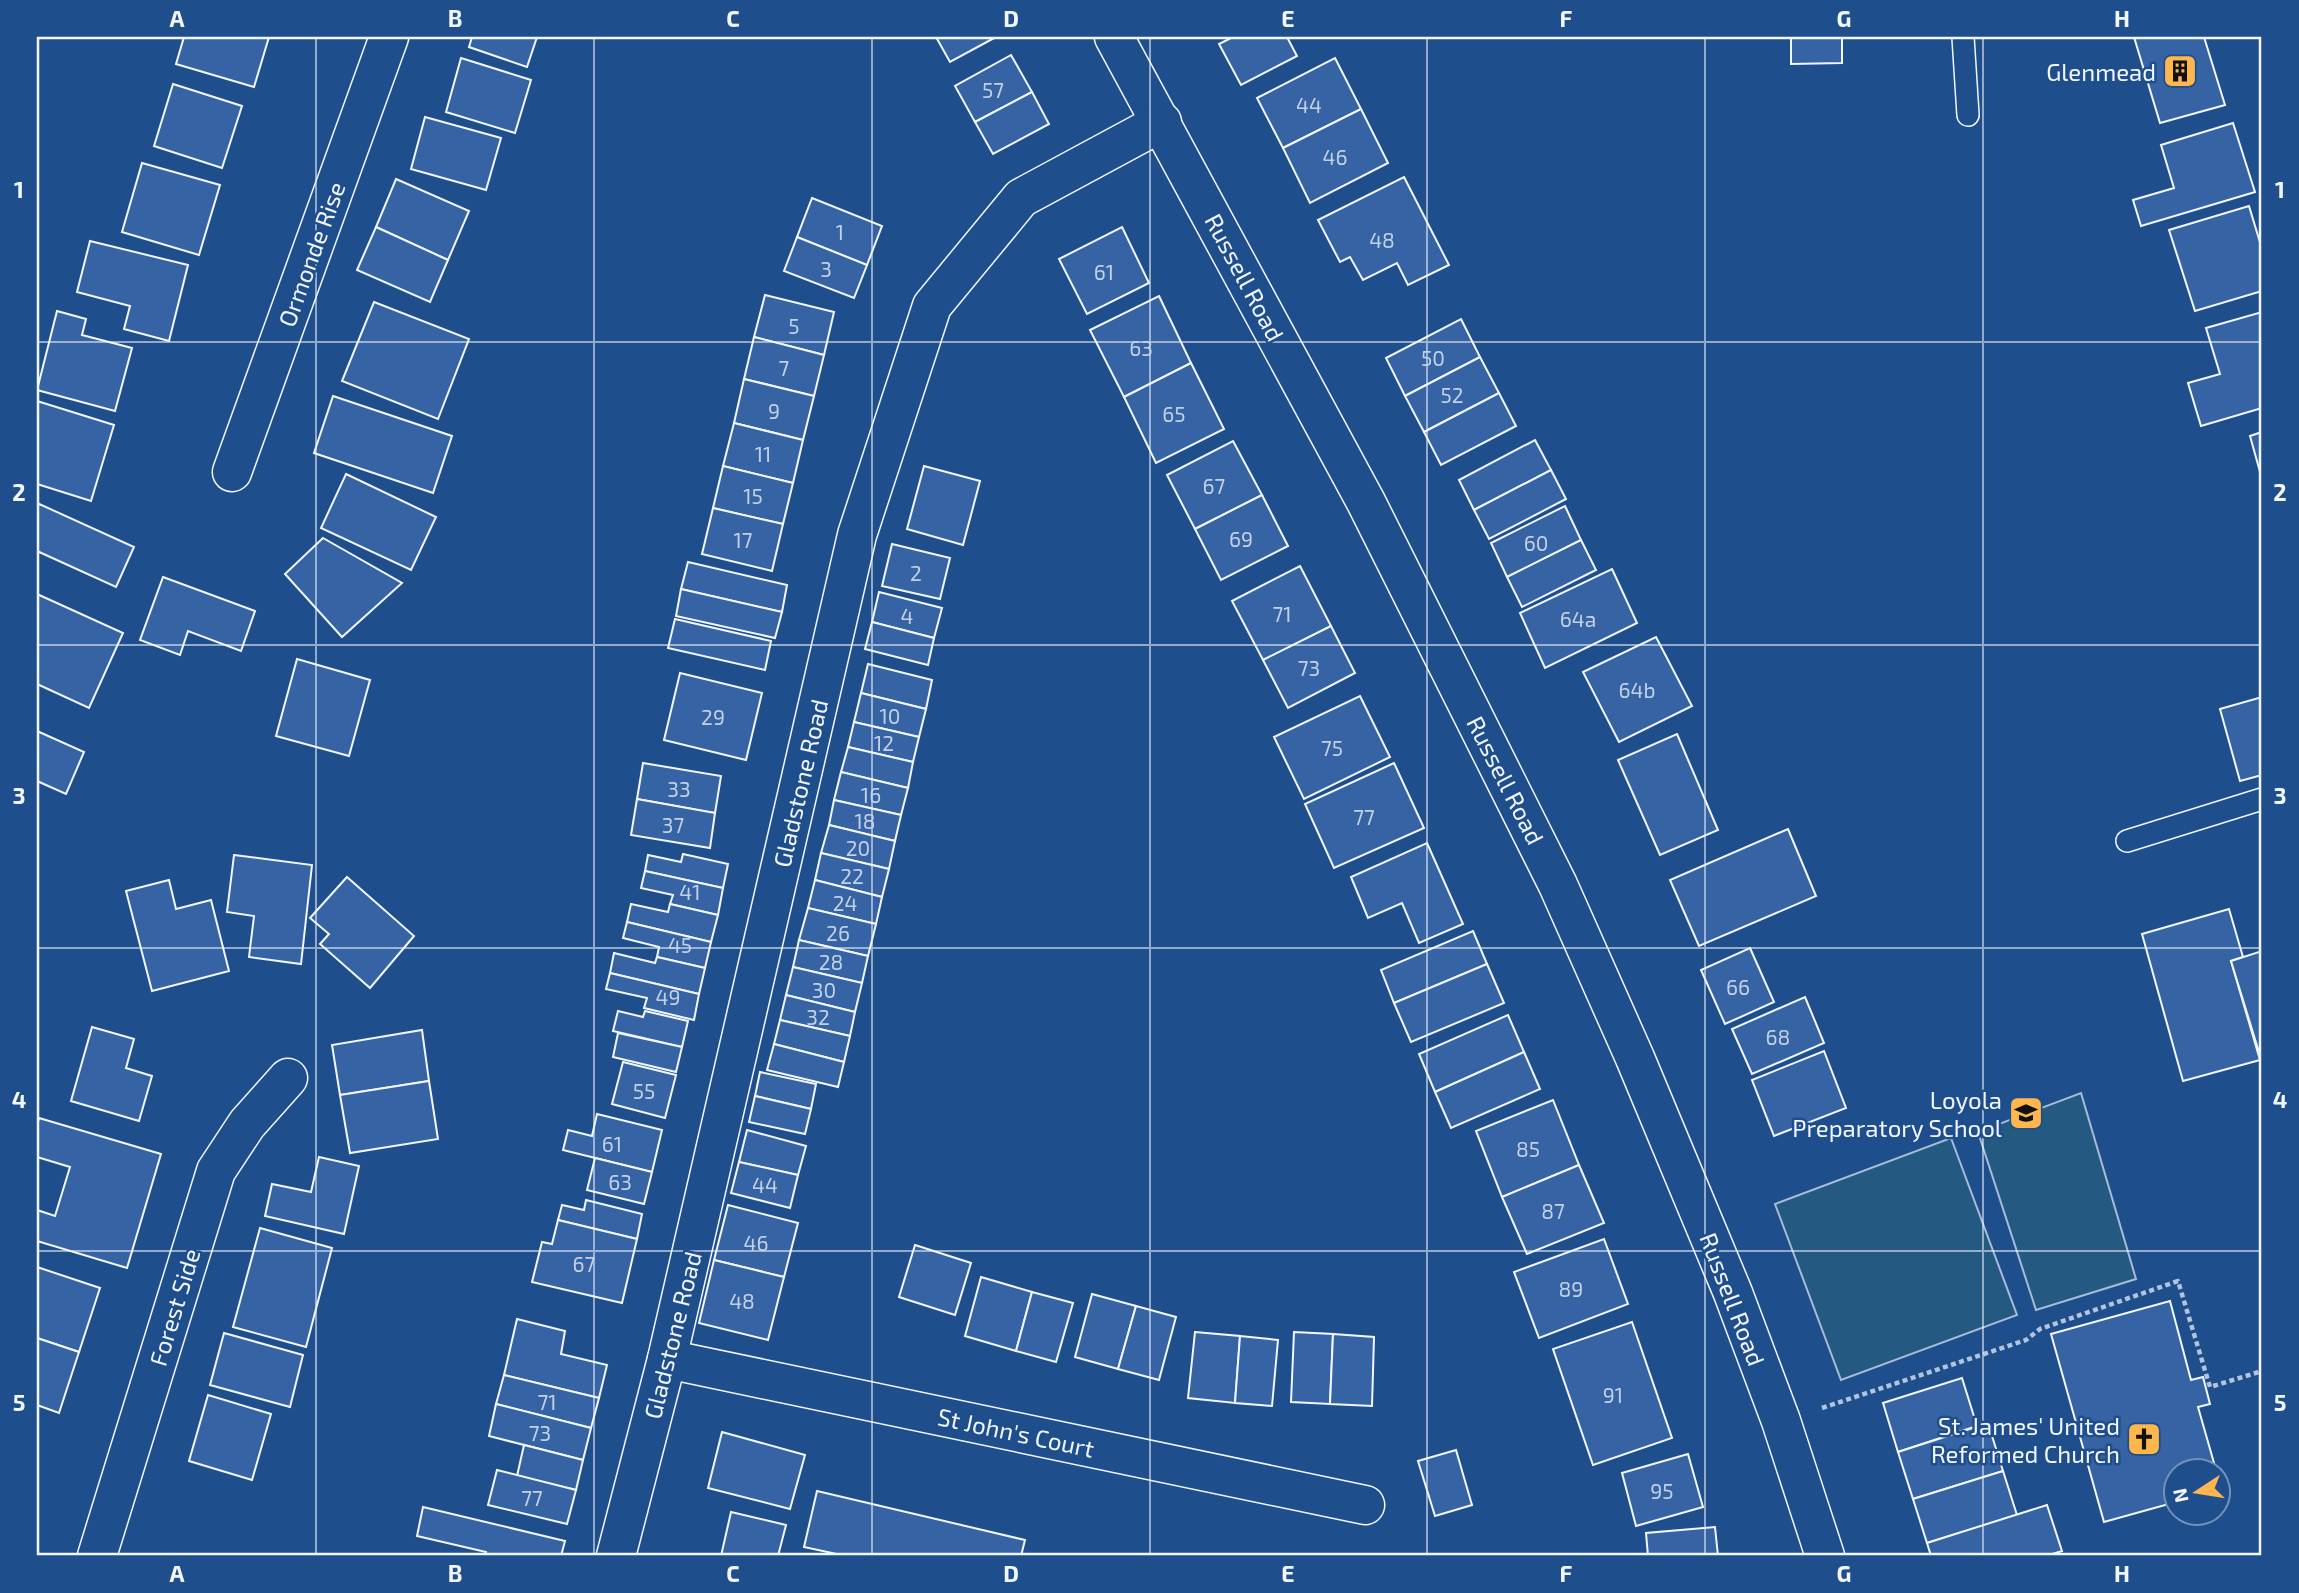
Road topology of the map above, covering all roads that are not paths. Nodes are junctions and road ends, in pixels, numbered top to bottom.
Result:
1 (389, 37) edge
2 (1114, 37) edge
3 (1963, 37) edge
4 (1968, 116) dead end
5 (1163, 122) junction
6 (232, 472) dead end
7 (2262, 799) edge
8 (2127, 841) dead end
9 (288, 1077) dead end
10 (667, 1359) junction
11 (1365, 1505) dead end
12 (97, 1556) edge
13 (616, 1556) edge
14 (1825, 1556) edge

1 - 6 street, Ormonde Rise
2 - 5 street, Russell Road
3 - 4 lane
5 - 10 street, Gladstone Road
5 - 14 street, Russell Road
7 - 8 lane
9 - 12 street, Forest Side
10 - 11 street, St John's Court
10 - 13 street, Gladstone Road

